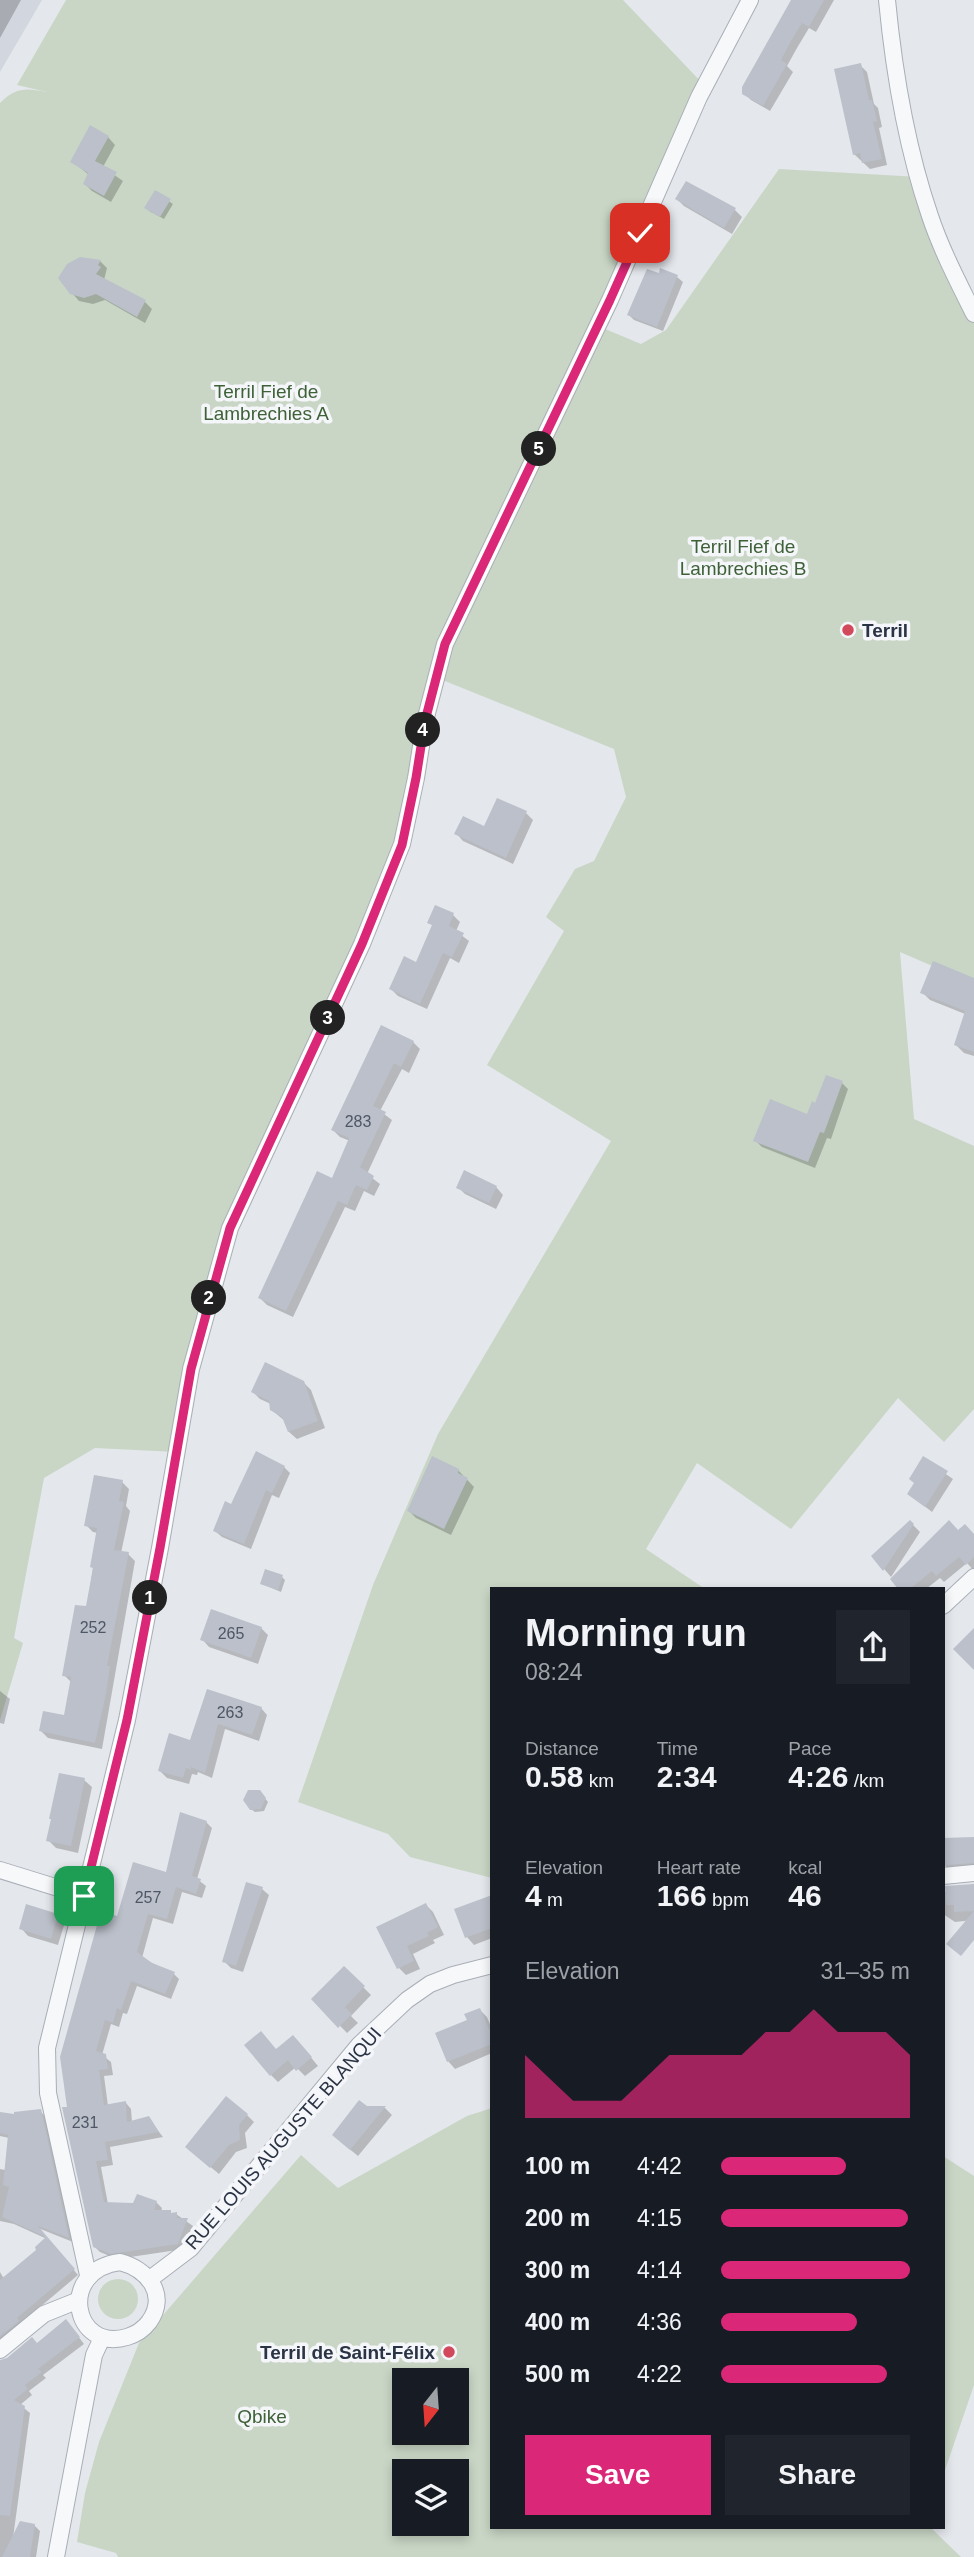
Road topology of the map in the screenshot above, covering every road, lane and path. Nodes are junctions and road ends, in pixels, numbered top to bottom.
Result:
1 (750, 0) edge
2 (887, 0) edge
3 (974, 314) edge
4 (974, 1577) edge
5 (945, 1604) edge
6 (0, 1870) edge
7 (974, 1873) edge
8 (945, 1876) edge
9 (84, 1896) junction
10 (490, 1966) edge
11 (88, 2275) junction
12 (150, 2279) junction
13 (79, 2300) junction
14 (102, 2339) junction
15 (0, 2350) edge
16 (56, 2557) edge

1 - 9 street
2 - 3 street
4 - 5 street
6 - 9 street
7 - 8 street
9 - 11 street
10 - 12 street, RUE LOUIS AUGUSTE BLANQUI
11 - 12 street
11 - 13 street
12 - 14 street
13 - 14 street
13 - 15 street
14 - 16 street

